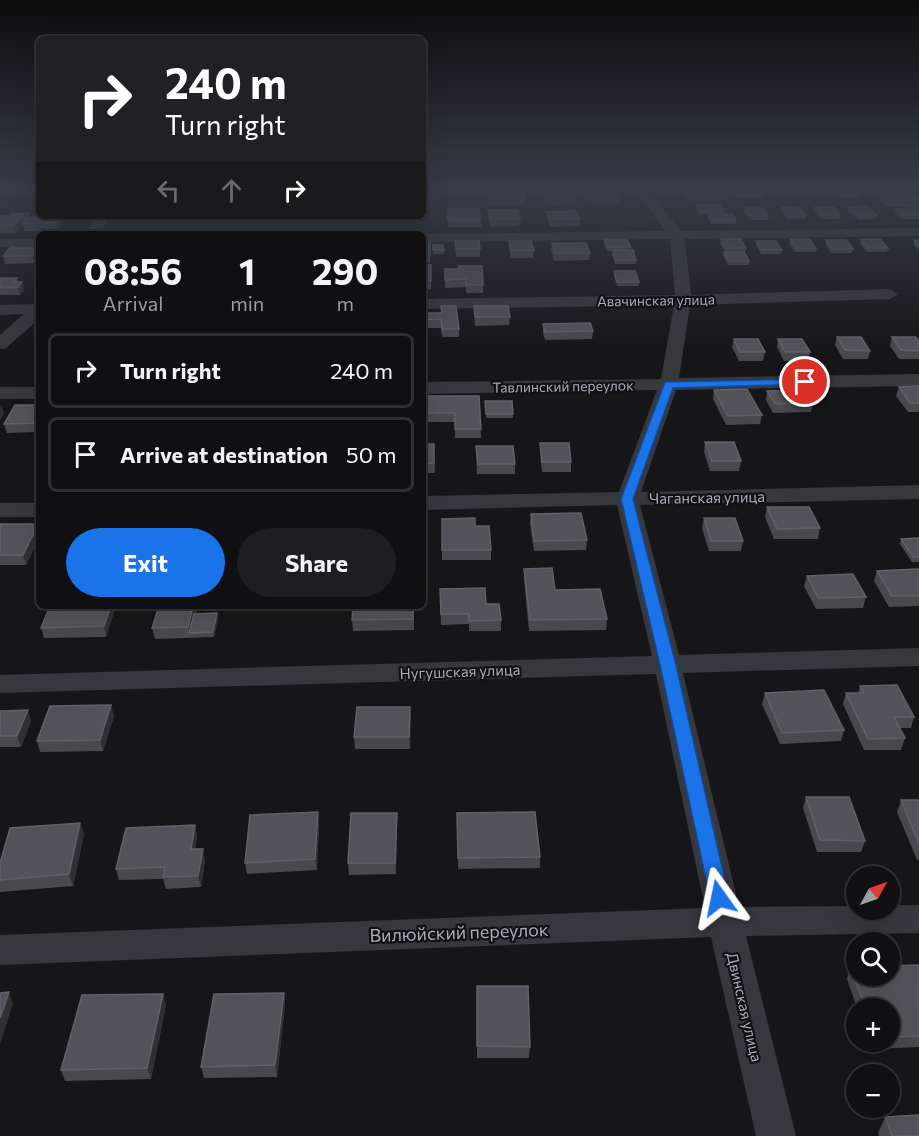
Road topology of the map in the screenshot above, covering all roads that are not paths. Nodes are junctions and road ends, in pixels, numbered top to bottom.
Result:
1 (678, 243) edge
2 (890, 294) dead end
3 (683, 300) junction
4 (426, 304) edge
5 (0, 310) edge
6 (36, 310) edge
7 (36, 313) edge
8 (0, 344) edge
9 (919, 380) edge
10 (669, 384) junction
11 (426, 388) edge
12 (0, 393) edge
13 (36, 393) edge
14 (919, 492) edge
15 (627, 499) junction
16 (426, 503) edge
17 (0, 510) edge
18 (36, 510) edge
19 (919, 657) edge
20 (668, 665) junction
21 (0, 684) edge
22 (919, 919) edge
23 (724, 922) junction
24 (0, 950) edge
25 (776, 1136) edge

1 - 3 street
2 - 3 street, Авачинская улица
3 - 4 street, Авачинская улица
3 - 10 street
5 - 6 street
7 - 8 street
9 - 10 street, Тавлинский переулок
10 - 11 street, Тавлинский переулок
10 - 15 street
12 - 13 street
14 - 15 street, Чаганская улица
15 - 16 street, Чаганская улица
15 - 20 street, Двинская улица
17 - 18 street
19 - 20 street, Нугушская улица
20 - 21 street, Нугушская улица
20 - 23 street, Двинская улица
22 - 23 street, Вилюйский переулок
23 - 24 street, Вилюйский переулок
23 - 25 street, Двинская улица

